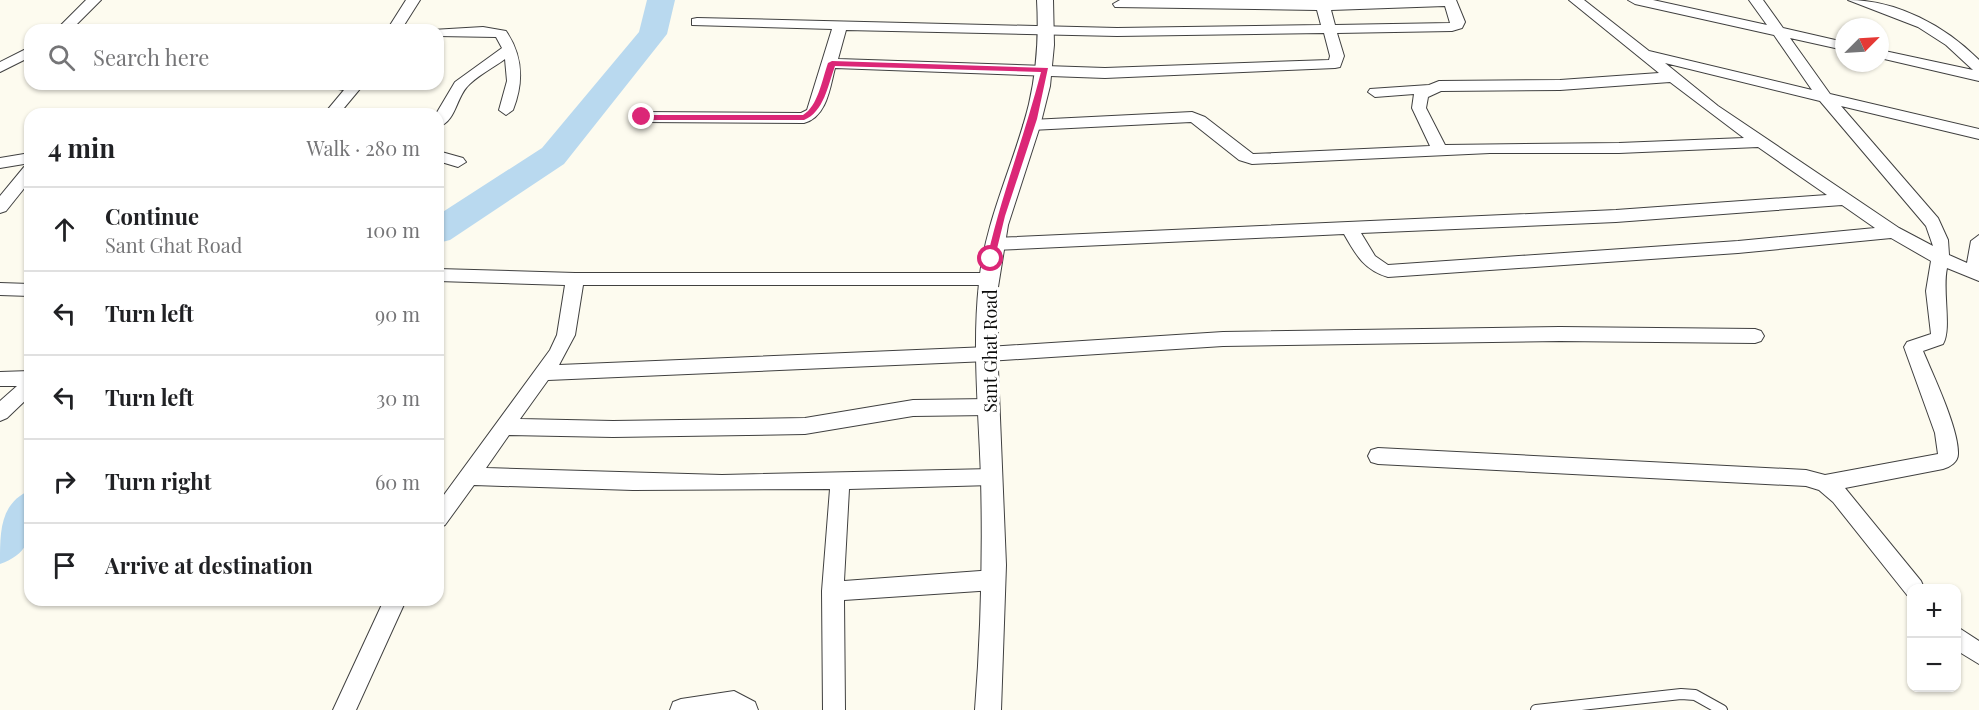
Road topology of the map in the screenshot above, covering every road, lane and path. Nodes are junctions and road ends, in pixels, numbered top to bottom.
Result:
1 (94, 0) edge
2 (413, 0) edge
3 (1045, 0) edge
4 (1576, 0) edge
5 (1635, 0) edge
6 (1756, 0) edge
7 (1855, 0) edge
8 (1450, 1) edge
9 (1322, 3) edge
10 (1120, 4) dead end
11 (697, 22) dead end
12 (69, 24) edge
13 (398, 24) edge
14 (840, 27) junction
15 (1330, 28) junction
16 (444, 32) edge
17 (1048, 32) junction
18 (1778, 32) junction
19 (1835, 44) edge
20 (508, 50) junction
21 (24, 54) edge
22 (1643, 54) junction
23 (1889, 55) edge
24 (832, 63) junction
25 (0, 68) edge
26 (1978, 68) edge
27 (1045, 70) junction
28 (1673, 77) junction
29 (1428, 89) junction
30 (352, 90) edge
31 (1375, 92) dead end
32 (1825, 97) junction
33 (336, 108) edge
34 (507, 110) dead end
35 (444, 115) edge
36 (642, 117) dead end
37 (1031, 125) junction
38 (1979, 134) edge
39 (1762, 142) junction
40 (1440, 150) junction
41 (444, 158) edge
42 (24, 159) edge
43 (458, 162) dead end
44 (0, 163) edge
45 (24, 178) edge
46 (1844, 199) junction
47 (0, 207) edge
48 (1350, 228) junction
49 (1893, 232) junction
50 (1979, 241) edge
51 (994, 244) junction
52 (1940, 258) junction
53 (1976, 274) edge
54 (444, 275) edge
55 (575, 279) junction
56 (990, 279) junction
57 (0, 289) edge
58 (24, 290) edge
59 (1755, 336) dead end
60 (988, 354) junction
61 (543, 373) junction
62 (24, 378) edge
63 (0, 379) edge
64 (24, 391) edge
65 (989, 407) junction
66 (0, 413) edge
67 (504, 427) junction
68 (1378, 456) dead end
69 (469, 476) junction
70 (992, 477) junction
71 (840, 480) junction
72 (1825, 483) junction
73 (444, 511) edge
74 (994, 580) junction
75 (1911, 584) edge
76 (833, 591) junction
77 (392, 606) edge
78 (1959, 638) edge
79 (1979, 654) edge
80 (344, 710) edge
81 (681, 710) edge
82 (747, 710) edge
83 (834, 710) edge
84 (988, 710) edge
85 (1536, 710) edge
86 (1722, 710) edge

1 - 12 street
2 - 13 street
3 - 17 street, Sant Ghat Road
4 - 22 street
5 - 18 street
6 - 18 street
7 - 26 street
8 - 9 street
8 - 15 street
9 - 10 street
9 - 15 street
11 - 14 street
14 - 17 street
14 - 24 street
15 - 17 street
15 - 27 street
16 - 20 street
17 - 27 street, Sant Ghat Road
18 - 19 street
18 - 32 street
20 - 34 street
20 - 35 street
21 - 25 street
22 - 28 street
22 - 32 street
23 - 26 street
24 - 27 street
24 - 36 street
27 - 37 street, Sant Ghat Road
28 - 29 street
28 - 39 street
29 - 31 street
29 - 40 street
30 - 33 street
32 - 38 street
32 - 52 street
37 - 40 street
37 - 51 street, Sant Ghat Road
39 - 40 street
39 - 46 street
41 - 43 street
42 - 44 street
45 - 47 street
46 - 48 street
46 - 49 street
48 - 49 street
48 - 51 street
49 - 52 street
50 - 53 street
51 - 56 street, Sant Ghat Road
52 - 53 street
52 - 72 street
54 - 55 street
55 - 56 street
55 - 61 street
56 - 60 street, Sant Ghat Road
57 - 58 street
59 - 60 street
60 - 61 street
60 - 65 street, Sant Ghat Road
61 - 67 street
62 - 63 street
64 - 66 street
65 - 67 street
65 - 70 street, Sant Ghat Road
67 - 69 street
68 - 72 street
69 - 71 street
69 - 73 street
70 - 71 street
70 - 74 street, Sant Ghat Road
71 - 76 street
72 - 75 street
74 - 76 street
74 - 84 street, Sant Ghat Road
76 - 83 street
77 - 80 street
78 - 79 street
81 - 82 street
85 - 86 lane

